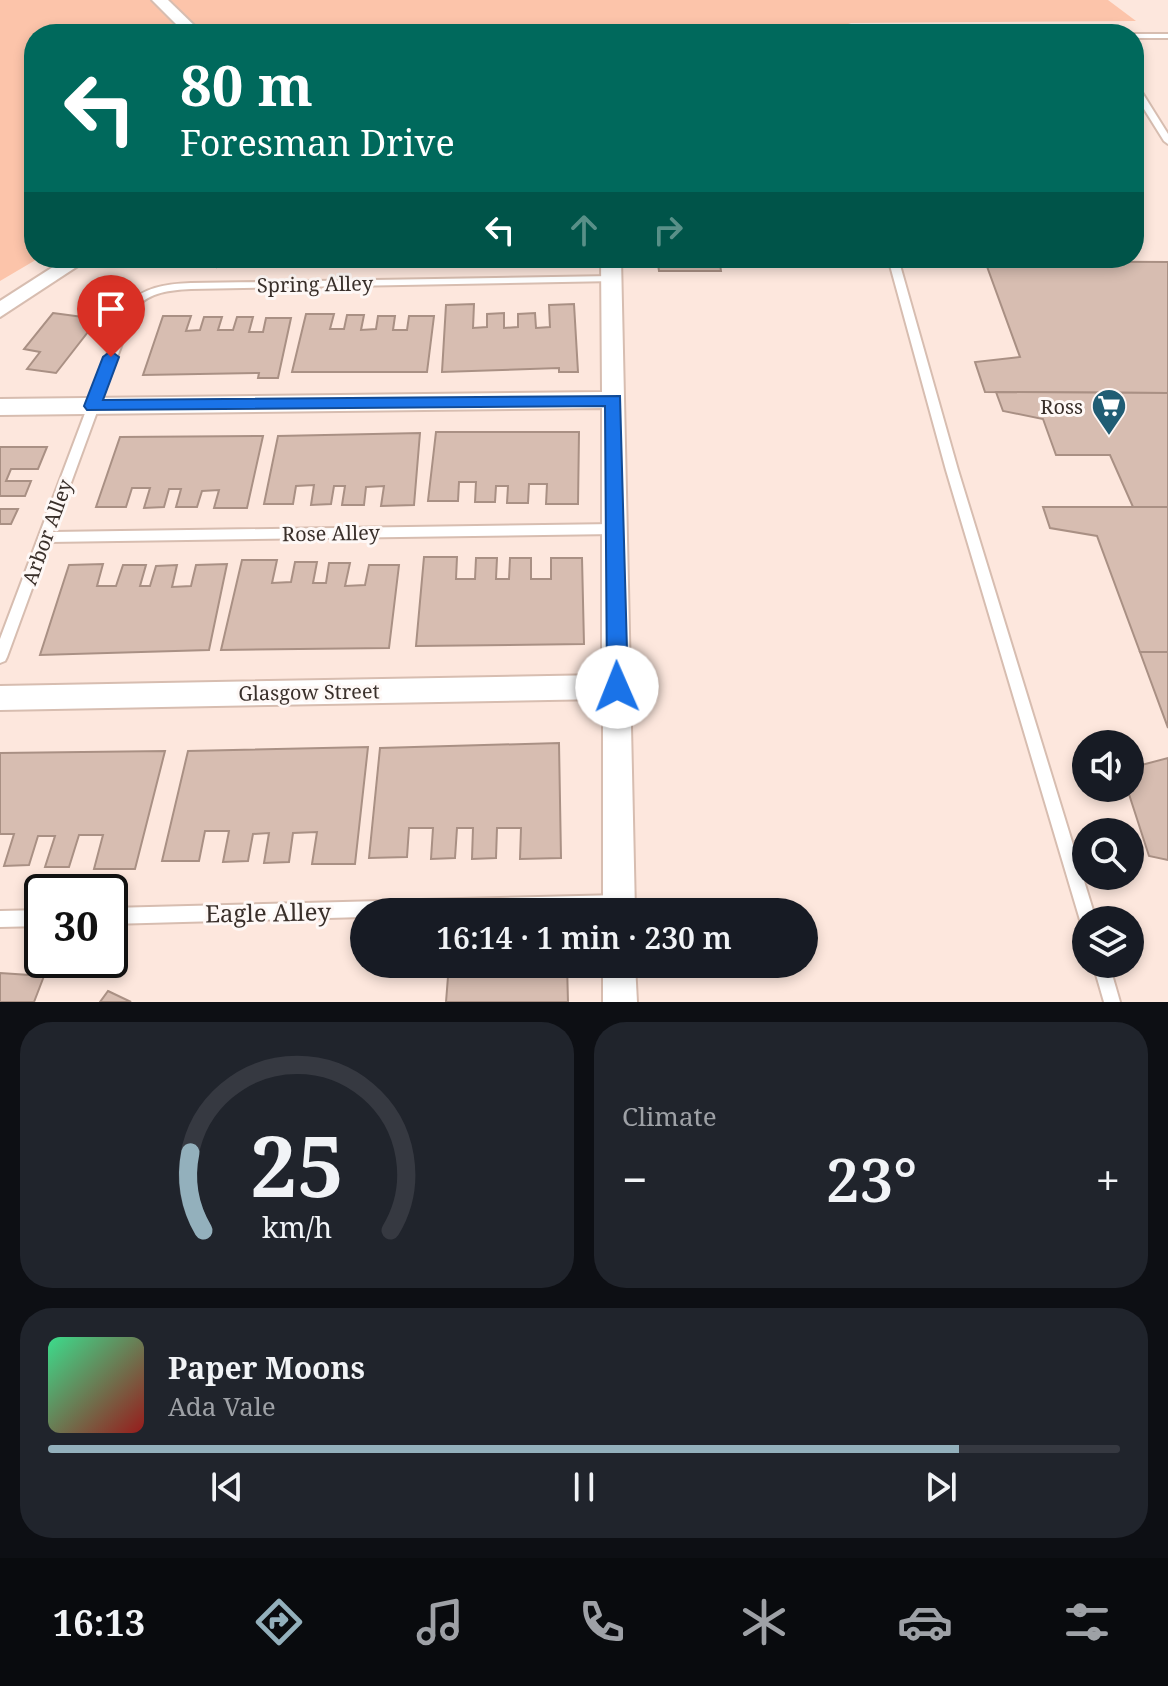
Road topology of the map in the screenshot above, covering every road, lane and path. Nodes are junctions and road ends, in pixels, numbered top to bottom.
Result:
1 (159, 0) edge
2 (184, 24) edge
3 (1144, 36) edge
4 (1168, 36) edge
5 (1144, 102) edge
6 (1168, 141) edge
7 (65, 268) edge
8 (896, 268) edge
9 (612, 269) edge
10 (0, 310) edge
11 (614, 400) junction
12 (93, 406) junction
13 (0, 407) edge
14 (615, 529) junction
15 (47, 537) junction
16 (0, 657) edge
17 (617, 687) junction
18 (0, 698) edge
19 (619, 898) edge
20 (1084, 906) edge
21 (350, 912) edge
22 (128, 916) edge
23 (24, 918) edge
24 (0, 919) edge
25 (619, 978) edge
26 (1105, 978) edge
27 (620, 1002) edge
28 (1112, 1002) edge

1 - 2 street
3 - 4 lane
5 - 6 lane
7 - 10 street
8 - 20 lane
9 - 11 street
9 - 12 lane, Spring Alley
11 - 12 street
11 - 14 street
12 - 13 street
12 - 15 lane, Arbor Alley
14 - 15 lane, Rose Alley
14 - 17 street
15 - 16 lane, Arbor Alley
17 - 18 street, Glasgow Street
17 - 19 street
21 - 22 lane, Eagle Alley
23 - 24 lane
25 - 27 street
26 - 28 lane

